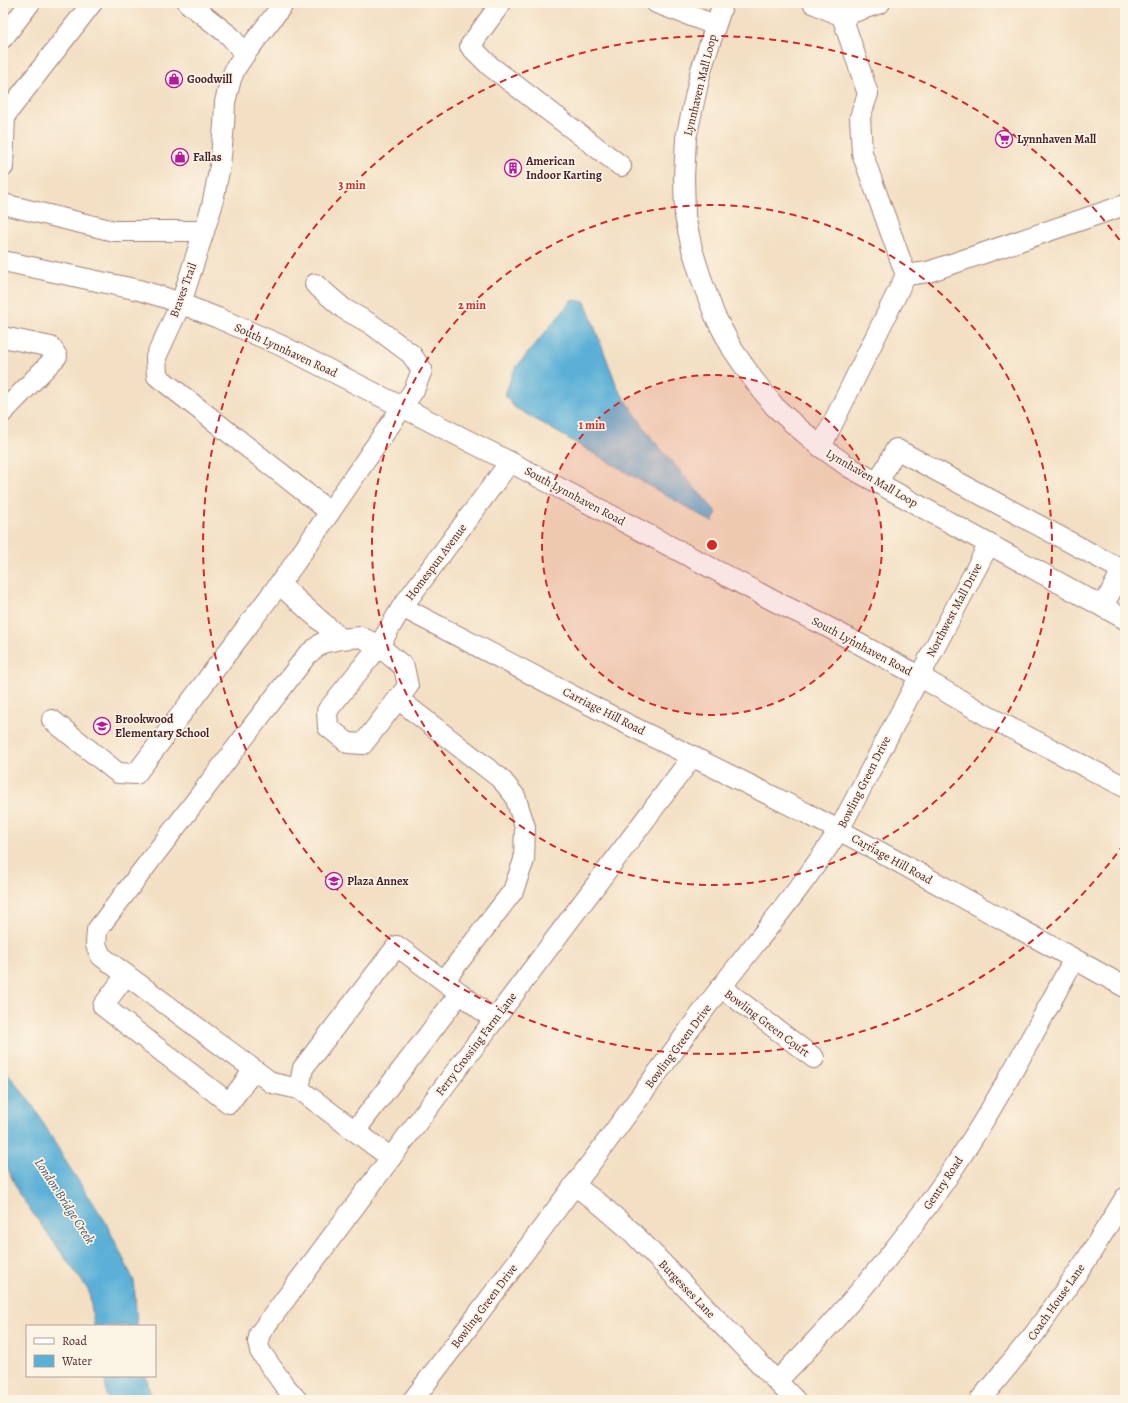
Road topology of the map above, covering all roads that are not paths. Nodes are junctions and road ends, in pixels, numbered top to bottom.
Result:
1 (30, 3) edge
2 (92, 3) edge
3 (188, 3) edge
4 (284, 3) edge
5 (501, 3) edge
6 (656, 3) edge
7 (723, 3) edge
8 (814, 3) edge
9 (880, 3) edge
10 (842, 16) junction
11 (715, 25) junction
12 (3, 38) edge
13 (245, 54) junction
14 (4, 117) edge
15 (621, 166) dead end
16 (3, 167) edge
17 (3, 204) edge
18 (1125, 205) edge
19 (204, 231) junction
20 (3, 261) edge
21 (906, 275) junction
22 (315, 284) dead end
23 (181, 303) junction
24 (3, 337) edge
25 (402, 407) junction
26 (3, 412) edge
27 (821, 447) junction
28 (510, 462) junction
29 (878, 483) junction
30 (330, 512) junction
31 (989, 544) junction
32 (1123, 567) edge
33 (278, 584) junction
34 (402, 607) junction
35 (1103, 607) junction
36 (1125, 618) edge
37 (341, 639) junction
38 (378, 646) junction
39 (919, 676) junction
40 (548, 683) joint
41 (398, 699) junction
42 (52, 720) dead end
43 (693, 756) junction
44 (1125, 787) edge
45 (839, 830) junction
46 (1074, 959) junction
47 (126, 975) junction
48 (444, 981) junction
49 (721, 987) junction
50 (1125, 987) edge
51 (460, 993) junction
52 (494, 1020) junction
53 (814, 1058) dead end
54 (254, 1070) junction
55 (299, 1089) junction
56 (355, 1131) junction
57 (390, 1158) junction
58 (574, 1185) junction
59 (1125, 1198) edge
60 (776, 1381) junction
61 (297, 1400) edge
62 (413, 1400) edge
63 (795, 1400) edge
64 (980, 1400) edge

1 - 12 street
2 - 14 street
3 - 13 street
4 - 13 street, Braves Trail
5 - 15 street
6 - 11 street
7 - 11 street, Lynnhaven Mall Loop
8 - 10 street
9 - 10 street
10 - 21 street
11 - 27 street, Lynnhaven Mall Loop
13 - 19 street, Braves Trail
14 - 16 street
17 - 19 street
18 - 21 street
19 - 23 street, Braves Trail
20 - 23 street, South Lynnhaven Road
21 - 27 street
22 - 25 street
23 - 25 street, South Lynnhaven Road
23 - 30 street, Braves Trail
24 - 26 street
25 - 28 street, South Lynnhaven Road
25 - 30 street
27 - 29 street, Lynnhaven Mall Loop
28 - 34 street, Homespun Avenue
28 - 39 street, South Lynnhaven Road
29 - 31 street, Lynnhaven Mall Loop
29 - 32 street
30 - 33 street
31 - 35 street, Lynnhaven Mall Loop
31 - 39 street, Northwest Mall Drive
32 - 35 street
33 - 37 street
33 - 42 street
34 - 38 street
34 - 40 street, Homespun Avenue
35 - 36 street, Lynnhaven Mall Loop
37 - 38 street
37 - 47 street
38 - 41 street
38 - 41 street
39 - 44 street, South Lynnhaven Road
39 - 45 street, Bowling Green Drive
40 - 43 street, Carriage Hill Road
41 - 48 street
43 - 45 street, Carriage Hill Road
43 - 52 street, Ferry Crossing Farm Lane
45 - 46 street, Carriage Hill Road
45 - 49 street, Bowling Green Drive
46 - 50 street, Carriage Hill Road
46 - 60 street, Gentry Road
47 - 54 street
47 - 54 street
48 - 51 street
48 - 55 street
49 - 53 street, Bowling Green Court
49 - 58 street, Bowling Green Drive
51 - 52 street
51 - 56 street
52 - 57 street, Ferry Crossing Farm Lane
54 - 55 street
55 - 56 street
56 - 57 street
57 - 61 street, Ferry Crossing Farm Lane
58 - 60 street, Burgesses Lane
58 - 62 street, Bowling Green Drive
59 - 64 street, Coach House Lane
60 - 63 street, Burgesses Lane

